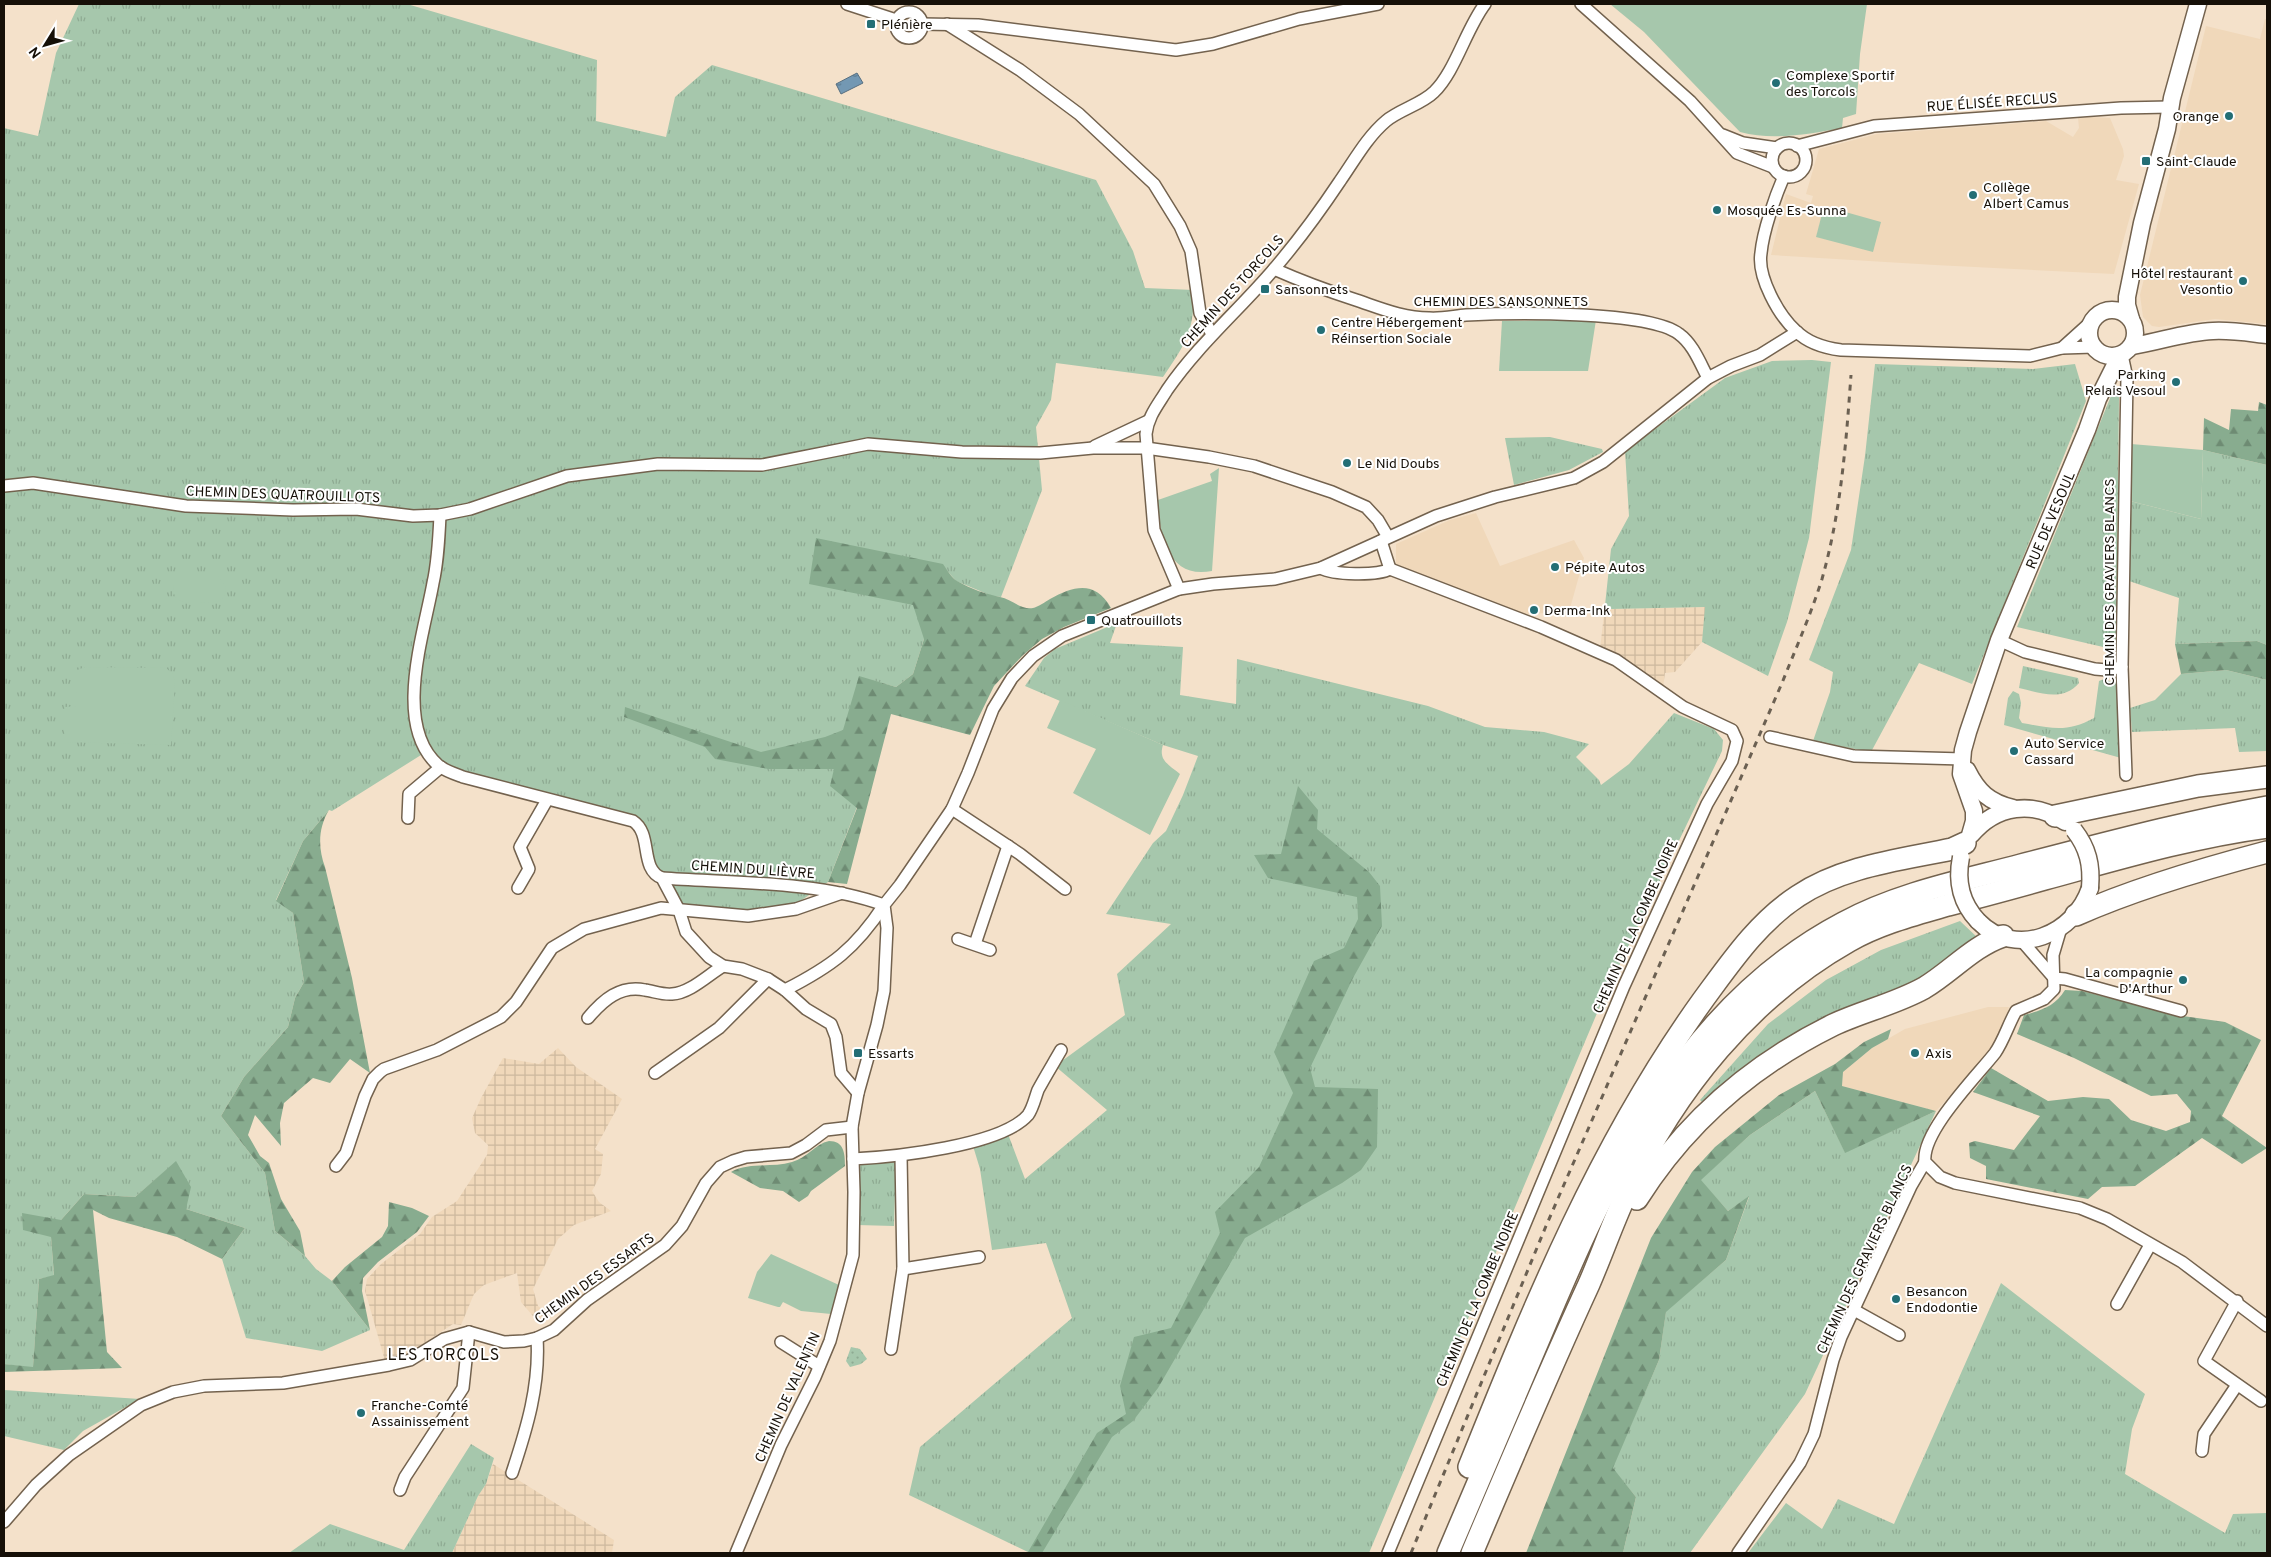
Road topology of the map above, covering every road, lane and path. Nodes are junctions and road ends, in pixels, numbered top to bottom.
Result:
1 (847, 4) edge
2 (1378, 4) edge
3 (1484, 4) edge
4 (1581, 4) edge
5 (2198, 4) edge
6 (896, 20) junction
7 (946, 23) junction
8 (922, 24) junction
9 (978, 25) junction
10 (974, 41) junction
11 (2170, 107) junction
12 (1721, 135) junction
13 (1818, 141) junction
14 (1798, 146) junction
15 (1777, 148) junction
16 (1805, 156) junction
17 (1774, 167) junction
18 (1784, 176) junction
19 (2142, 223) junction
20 (1274, 269) junction
21 (2107, 310) junction
22 (2093, 320) junction
23 (2133, 321) junction
24 (1796, 332) junction
25 (1212, 334) junction
26 (2267, 335) edge
27 (2171, 336) junction
28 (2062, 348) junction
29 (2095, 349) junction
30 (2125, 352) junction
31 (1708, 378) junction
32 (2126, 389) junction
33 (2101, 392) junction
34 (1148, 421) junction
35 (1093, 448) junction
36 (1146, 448) junction
37 (4, 486) edge
38 (440, 515) junction
39 (1384, 539) junction
40 (1321, 568) junction
41 (1390, 570) junction
42 (1180, 589) junction
43 (1999, 640) junction
44 (2122, 667) junction
45 (1770, 737) dead end
46 (1963, 759) junction
47 (441, 767) junction
48 (2126, 775) dead end
49 (2267, 777) edge
50 (547, 800) junction
51 (2267, 807) edge
52 (2013, 808) junction
53 (952, 809) junction
54 (2055, 816) junction
55 (408, 818) dead end
56 (2267, 827) edge
57 (1966, 845) junction
58 (1008, 846) junction
59 (2267, 852) edge
60 (662, 878) junction
61 (518, 888) dead end
62 (1065, 889) dead end
63 (842, 894) junction
64 (884, 905) junction
65 (679, 910) junction
66 (2069, 921) junction
67 (2012, 938) junction
68 (958, 939) dead end
69 (974, 944) junction
70 (990, 950) dead end
71 (723, 966) junction
72 (2054, 978) junction
73 (768, 979) junction
74 (785, 990) junction
75 (2181, 1011) dead end
76 (588, 1018) dead end
77 (1061, 1050) dead end
78 (656, 1074) dead end
79 (858, 1093) junction
80 (852, 1127) junction
81 (901, 1156) junction
82 (853, 1159) junction
83 (1925, 1162) junction
84 (336, 1166) dead end
85 (2150, 1245) junction
86 (1603, 1252) junction
87 (979, 1257) dead end
88 (903, 1269) junction
89 (2237, 1301) junction
90 (2117, 1304) dead end
91 (1854, 1310) junction
92 (2267, 1326) edge
93 (469, 1332) junction
94 (1899, 1335) dead end
95 (537, 1338) junction
96 (781, 1342) dead end
97 (891, 1350) dead end
98 (819, 1366) junction
99 (2237, 1385) junction
100 (2260, 1401) dead end
101 (2202, 1451) dead end
102 (512, 1473) dead end
103 (400, 1490) dead end
104 (4, 1522) edge
105 (736, 1553) edge
106 (1388, 1553) edge
107 (1436, 1553) edge
108 (1448, 1553) edge
109 (1472, 1553) edge
110 (1738, 1553) edge

1 - 6 street
2 - 9 street
3 - 20 street, CHEMIN DES TORCOLS
4 - 12 street
5 - 11 main road
6 - 8 street
6 - 8 street
7 - 8 street
7 - 9 street
7 - 10 street
9 - 10 street
10 - 25 street
11 - 13 street, RUE ÉLISÉE RECLUS
11 - 19 main road
12 - 15 street
12 - 17 street
13 - 14 street, RUE ÉLISÉE RECLUS
13 - 16 street
14 - 15 street
14 - 16 street
15 - 17 street
16 - 18 street
17 - 18 street
18 - 24 street
19 - 21 main road
19 - 23 main road
20 - 25 street, CHEMIN DES TORCOLS
20 - 31 street, CHEMIN DES SANSONNETS
21 - 22 main road
21 - 23 main road
22 - 28 street
22 - 29 main road
23 - 27 main road
23 - 30 main road
24 - 28 street
24 - 31 street
25 - 34 street, CHEMIN DES TORCOLS
26 - 27 main road
27 - 30 main road
28 - 29 street
29 - 30 main road
29 - 33 main road, RUE DE VESOUL
30 - 32 street, CHEMIN DES GRAVIERS BLANCS
30 - 33 main road, RUE DE VESOUL
31 - 39 street
32 - 33 street
32 - 44 street, CHEMIN DES GRAVIERS BLANCS
33 - 43 main road, RUE DE VESOUL
34 - 35 street, CHEMIN DES QUATROUILLOTS
34 - 36 street, CHEMIN DES TORCOLS
35 - 36 street, CHEMIN DES QUATROUILLOTS
35 - 38 street, CHEMIN DES QUATROUILLOTS
36 - 39 street, CHEMIN DES QUATROUILLOTS
36 - 42 street, CHEMIN DES TORCOLS
37 - 38 street, CHEMIN DES QUATROUILLOTS
38 - 47 street
39 - 40 street
39 - 41 street, CHEMIN DES QUATROUILLOTS
40 - 41 street, CHEMIN DE LA COMBE NOIRE
40 - 42 street
41 - 106 street, CHEMIN DE LA COMBE NOIRE
42 - 53 street
43 - 44 street
43 - 46 main road, RUE DE VESOUL
44 - 48 street, CHEMIN DES GRAVIERS BLANCS
45 - 46 street
46 - 52 main road
46 - 57 main road, RUE DE VESOUL
47 - 50 street
47 - 55 street
49 - 54 highway
50 - 60 street
50 - 61 street
51 - 108 highway
52 - 54 main road
52 - 57 main road
53 - 58 street
53 - 64 street
54 - 66 main road, bridge
56 - 86 highway
57 - 67 main road, bridge
57 - 107 highway
58 - 62 street
58 - 69 street
59 - 66 highway
60 - 63 street, CHEMIN DU LIÈVRE
60 - 65 street
63 - 64 street, CHEMIN DU LIÈVRE
63 - 65 street, CHEMIN DU LIÈVRE
64 - 74 street
64 - 79 street, CHEMIN DE VALENTIN
65 - 71 street
65 - 84 street, CHEMIN DU LIÈVRE
66 - 67 main road
66 - 72 street
67 - 72 street
67 - 86 highway
68 - 69 street
69 - 70 street
71 - 73 street
71 - 76 street
72 - 75 street
72 - 83 street, CHEMIN DES GRAVIERS BLANCS
73 - 74 street
73 - 78 street
74 - 79 street
77 - 81 street
79 - 80 street, CHEMIN DE VALENTIN
80 - 82 street, CHEMIN DE VALENTIN
80 - 95 street, CHEMIN DES ESSARTS
81 - 82 street
81 - 88 street
82 - 98 street, CHEMIN DE VALENTIN
83 - 85 street
83 - 91 street, CHEMIN DES GRAVIERS BLANCS
85 - 89 street
85 - 90 street
86 - 109 highway
87 - 88 street
88 - 97 street
89 - 92 street
89 - 99 street
91 - 94 street
91 - 110 street, CHEMIN DES GRAVIERS BLANCS
93 - 95 street, CHEMIN DES ESSARTS
93 - 103 street
93 - 104 street, CHEMIN DES ESSARTS
95 - 102 street
96 - 98 street
98 - 105 street, CHEMIN DE VALENTIN
99 - 100 street
99 - 101 street

